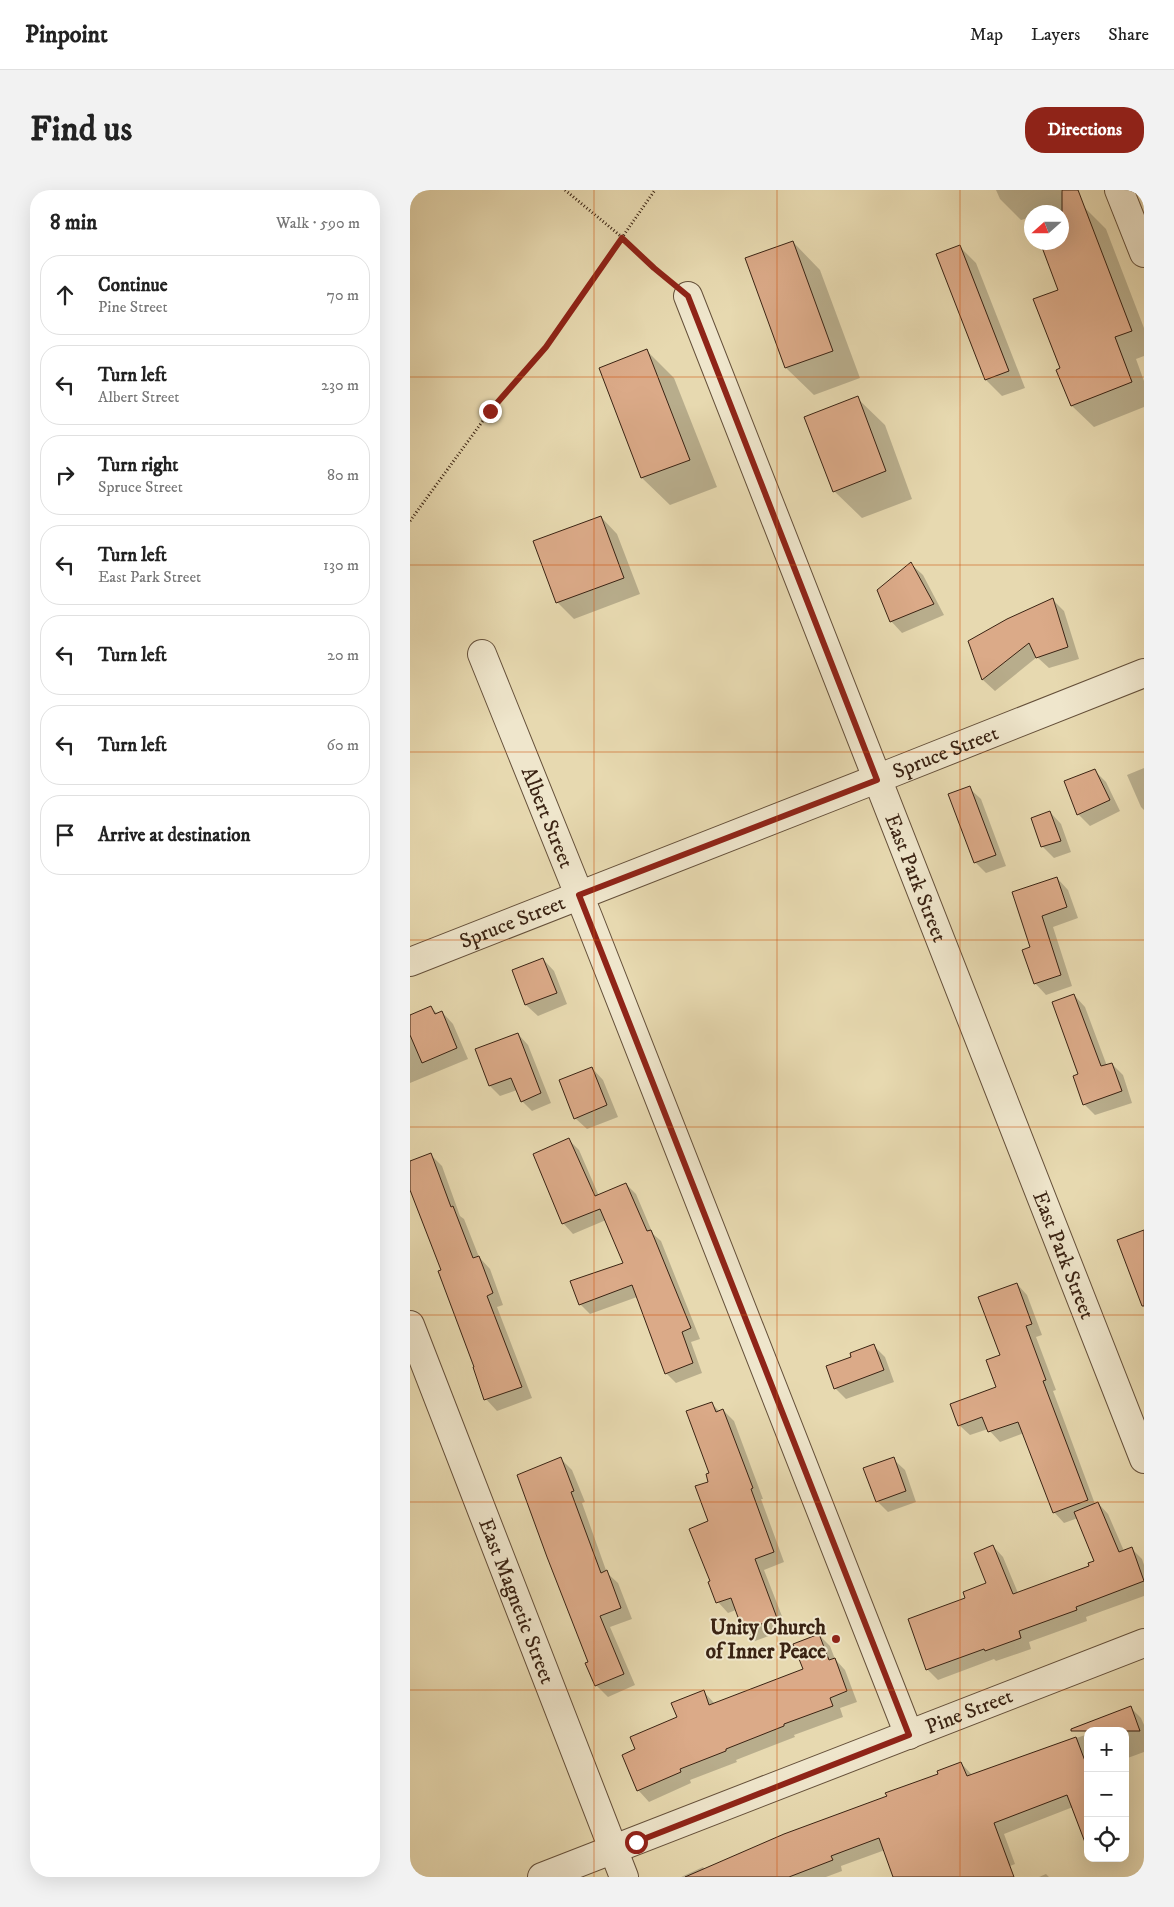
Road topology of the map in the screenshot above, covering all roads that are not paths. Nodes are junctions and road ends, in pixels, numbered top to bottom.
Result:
1 (1119, 190) edge
2 (1144, 253) edge
3 (688, 296) road end
4 (482, 654) dead end
5 (1144, 674) edge
6 (877, 780) junction
7 (579, 895) junction
8 (410, 962) edge
9 (410, 1325) edge
10 (1144, 1459) edge
11 (1144, 1643) edge
12 (909, 1735) junction
13 (614, 1850) junction
14 (542, 1877) edge
15 (624, 1877) edge

1 - 2 street
3 - 6 street, East Park Street
4 - 7 street, Albert Street
5 - 6 street, Spruce Street
6 - 7 street, Spruce Street
6 - 10 street, East Park Street
7 - 8 street, Spruce Street
7 - 12 street, Albert Street
9 - 13 street, East Magnetic Street
11 - 12 street, Pine Street
12 - 13 street, Pine Street
13 - 14 street, Pine Street
13 - 15 street, East Magnetic Street

